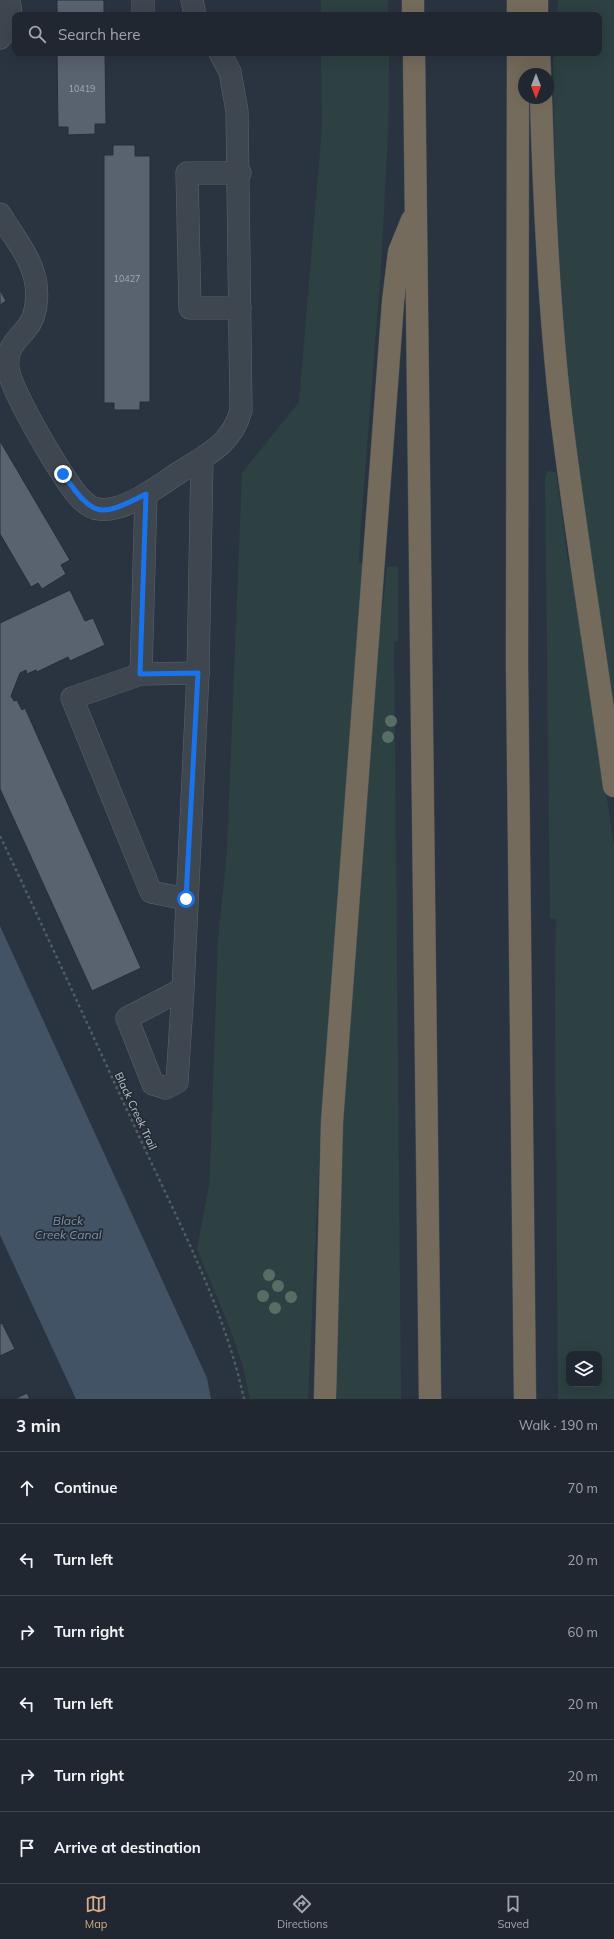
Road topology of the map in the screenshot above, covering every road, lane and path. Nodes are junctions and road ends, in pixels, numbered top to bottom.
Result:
1 (8, 0) edge
2 (143, 0) edge
3 (192, 0) edge
4 (413, 0) edge
5 (518, 0) edge
6 (537, 0) edge
7 (143, 12) edge
8 (194, 12) edge
9 (413, 12) edge
10 (518, 12) edge
11 (537, 12) edge
12 (0, 38) edge
13 (222, 56) edge
14 (414, 56) edge
15 (518, 56) edge
16 (539, 56) edge
17 (540, 68) edge
18 (541, 104) edge
19 (240, 173) junction
20 (416, 211) junction
21 (0, 214) edge
22 (240, 308) junction
23 (202, 459) junction
24 (146, 494) junction
25 (198, 673) junction
26 (140, 674) junction
27 (614, 786) edge
28 (0, 836) edge
29 (186, 899) junction
30 (183, 989) dead end
31 (244, 1399) edge
32 (325, 1399) edge
33 (430, 1399) edge
34 (525, 1399) edge

1 - 12 street
2 - 7 street
3 - 8 street
4 - 9 highway
5 - 10 highway
6 - 11 highway
13 - 19 street
14 - 20 highway
15 - 34 highway
16 - 17 highway
18 - 27 highway
19 - 22 street
19 - 22 street
20 - 32 highway
20 - 33 highway
21 - 24 street
22 - 23 street
23 - 24 street
23 - 25 street
24 - 26 street
25 - 26 street
25 - 29 street
26 - 29 street
28 - 31 path, Black Creek Trail
29 - 30 street

